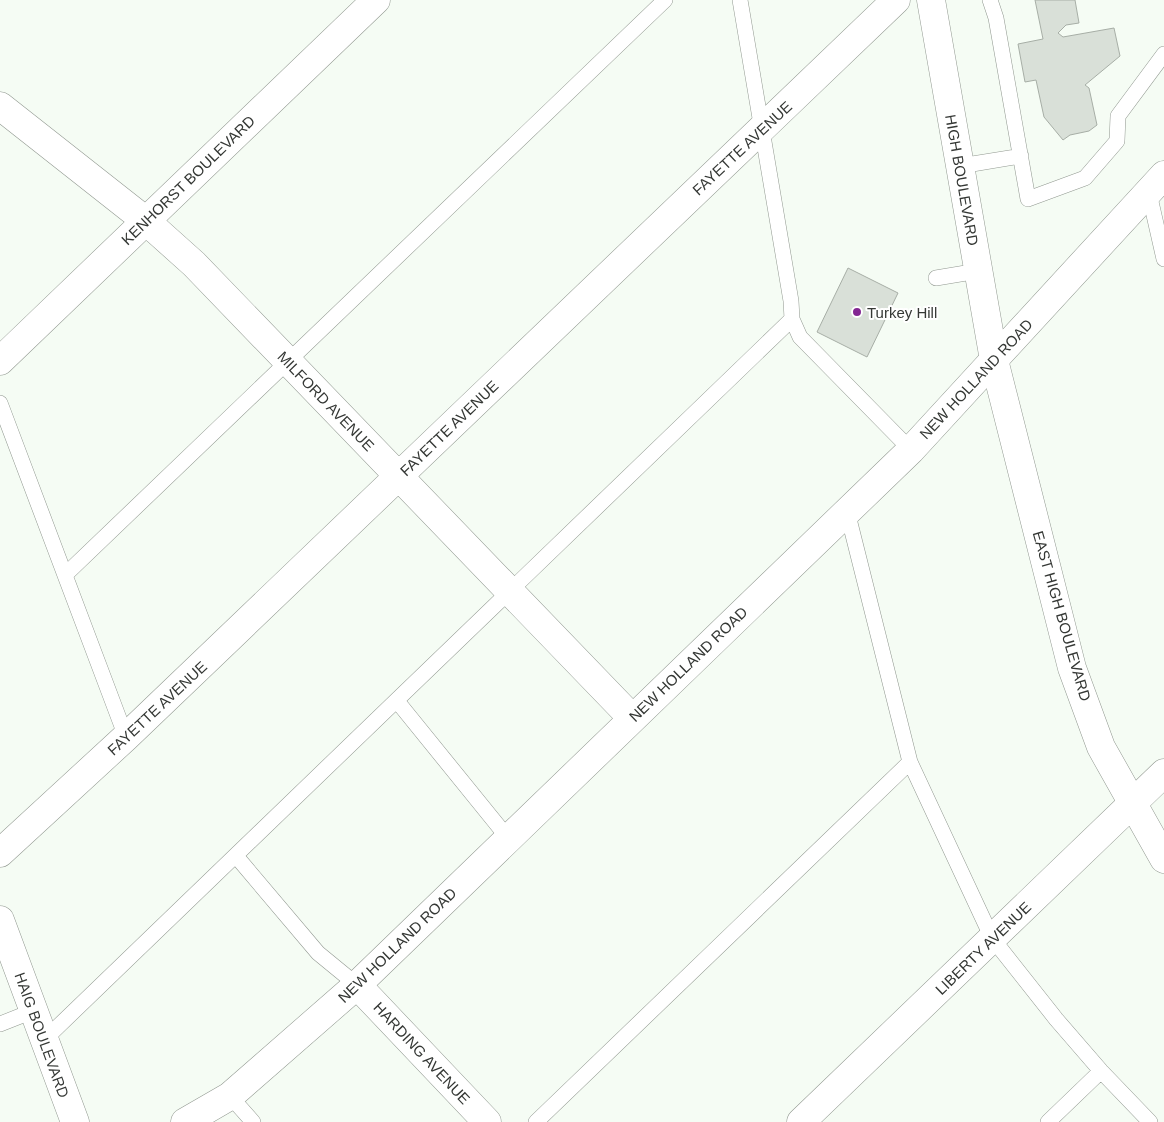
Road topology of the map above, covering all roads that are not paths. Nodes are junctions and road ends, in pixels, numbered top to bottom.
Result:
1 (376, 0) edge
2 (665, 0) edge
3 (740, 0) edge
4 (896, 0) edge
5 (931, 0) edge
6 (990, 0) edge
7 (1164, 54) edge
8 (0, 106) edge
9 (762, 128) junction
10 (1021, 156) junction
11 (960, 166) junction
12 (1156, 184) edge
13 (146, 221) junction
14 (1164, 259) edge
15 (978, 271) junction
16 (936, 278) dead end
17 (792, 319) junction
18 (994, 360) junction
19 (0, 361) edge
20 (289, 362) junction
21 (0, 403) edge
22 (910, 450) junction
23 (399, 476) junction
24 (847, 511) junction
25 (65, 575) junction
26 (510, 592) junction
27 (397, 701) junction
28 (632, 718) junction
29 (126, 737) junction
30 (910, 762) junction
31 (1164, 773) edge
32 (1132, 803) junction
33 (508, 838) junction
34 (0, 853) edge
35 (236, 856) junction
36 (1164, 860) edge
37 (0, 920) edge
38 (992, 938) junction
39 (357, 985) junction
40 (33, 1011) junction
41 (0, 1024) edge
42 (44, 1040) junction
43 (1101, 1071) junction
44 (230, 1096) junction
45 (75, 1122) edge
46 (186, 1122) edge
47 (253, 1122) edge
48 (487, 1122) edge
49 (536, 1122) edge
50 (801, 1122) edge
51 (1048, 1122) edge
52 (1150, 1122) edge

1 - 13 street, KENHORST BOULEVARD
2 - 20 lane
3 - 9 lane
4 - 9 street, FAYETTE AVENUE
5 - 11 street, HIGH BOULEVARD
6 - 10 lane
7 - 10 lane
8 - 13 street, MILFORD AVENUE
9 - 17 lane
9 - 23 street, FAYETTE AVENUE
10 - 11 lane
11 - 15 street, HIGH BOULEVARD
12 - 14 lane
12 - 18 street, NEW HOLLAND ROAD
13 - 19 street, KENHORST BOULEVARD
13 - 20 street, MILFORD AVENUE
15 - 16 lane
15 - 18 street, HIGH BOULEVARD
17 - 22 lane
17 - 26 lane
18 - 22 street, NEW HOLLAND ROAD
18 - 32 street, EAST HIGH BOULEVARD
20 - 23 street, MILFORD AVENUE
20 - 25 lane
21 - 25 lane
22 - 24 street, NEW HOLLAND ROAD
23 - 26 street, MILFORD AVENUE
23 - 29 street, FAYETTE AVENUE
24 - 28 street, NEW HOLLAND ROAD
24 - 30 lane
25 - 29 lane
26 - 27 lane
26 - 28 street, MILFORD AVENUE
27 - 33 lane
27 - 35 lane
28 - 33 street, NEW HOLLAND ROAD
29 - 34 street, FAYETTE AVENUE
30 - 38 lane
30 - 49 lane
31 - 32 street, LIBERTY AVENUE
32 - 36 street, EAST HIGH BOULEVARD
32 - 38 street, LIBERTY AVENUE
33 - 39 street, NEW HOLLAND ROAD
35 - 39 lane
35 - 42 lane
37 - 40 street, HAIG BOULEVARD
38 - 43 lane
38 - 50 street, LIBERTY AVENUE
39 - 44 street, NEW HOLLAND ROAD
39 - 48 street, HARDING AVENUE
40 - 41 lane
40 - 42 street, HAIG BOULEVARD
42 - 45 street, HAIG BOULEVARD
43 - 51 lane
43 - 52 lane
44 - 46 street, NEW HOLLAND ROAD
44 - 47 lane

